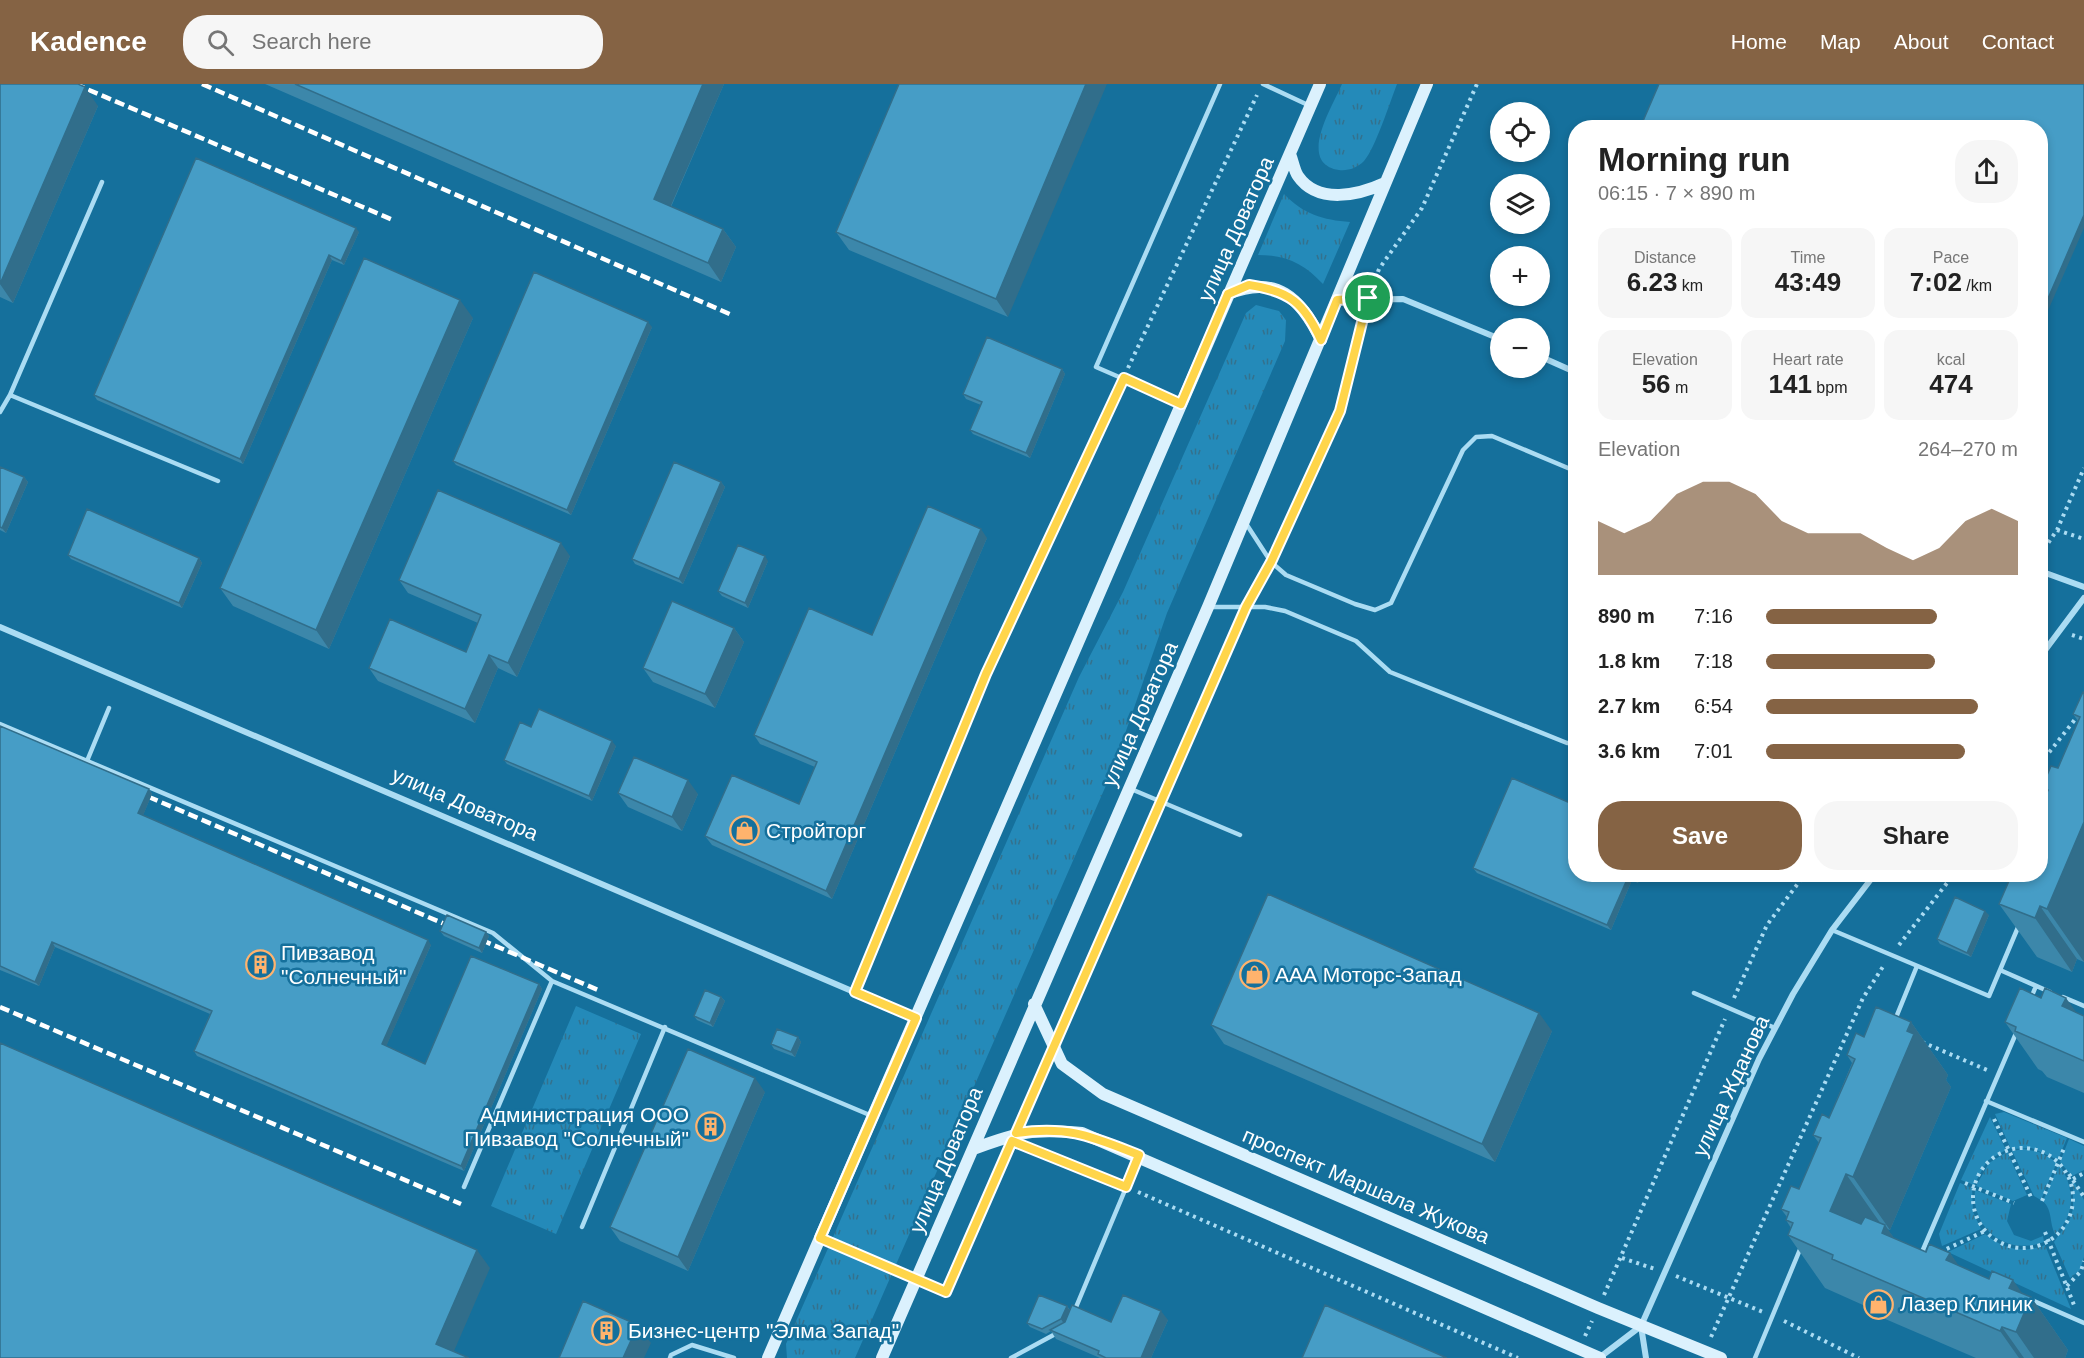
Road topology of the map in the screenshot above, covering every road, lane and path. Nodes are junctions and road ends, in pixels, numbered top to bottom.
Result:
1 (1220, 84) edge
2 (1262, 84) edge
3 (1320, 84) edge
4 (1427, 84) edge
5 (1476, 84) edge
6 (1311, 106) junction
7 (1290, 154) junction
8 (102, 182) dead end
9 (1385, 183) junction
10 (1228, 294) junction
11 (1368, 298) junction
12 (1337, 300) junction
13 (1490, 335) edge
14 (1321, 340) junction
15 (1550, 361) edge
16 (1568, 369) edge
17 (1124, 378) junction
18 (10, 394) junction
19 (1181, 404) junction
20 (0, 412) edge
21 (1568, 468) edge
22 (2084, 468) edge
23 (218, 481) dead end
24 (1244, 522) junction
25 (2057, 530) junction
26 (2084, 539) edge
27 (2048, 543) edge
28 (1271, 562) junction
29 (2048, 574) edge
30 (2084, 587) edge
31 (2084, 598) edge
32 (1208, 607) junction
33 (1246, 607) junction
34 (0, 627) edge
35 (2048, 646) edge
36 (110, 708) dead end
37 (2084, 708) edge
38 (0, 724) edge
39 (1568, 743) edge
40 (2048, 755) edge
41 (87, 761) junction
42 (1129, 788) junction
43 (1162, 802) junction
44 (1240, 835) dead end
45 (1799, 882) edge
46 (1869, 882) edge
47 (1948, 882) edge
48 (2023, 916) edge
49 (1832, 930) junction
50 (1891, 955) junction
51 (1917, 966) junction
52 (2000, 970) junction
53 (552, 981) junction
54 (2036, 986) junction
55 (855, 992) junction
56 (1694, 993) dead end
57 (1034, 1004) junction
58 (2028, 1006) edge
59 (2084, 1006) edge
60 (1730, 1010) junction
61 (916, 1018) junction
62 (2019, 1026) edge
63 (665, 1027) junction
64 (1775, 1028) junction
65 (1891, 1028) joint
66 (1052, 1046) junction
67 (1997, 1075) junction
68 (1986, 1101) junction
69 (872, 1116) junction
70 (2069, 1136) junction
71 (1014, 1137) junction
72 (2084, 1142) edge
73 (973, 1149) junction
74 (2009, 1150) junction
75 (1139, 1155) junction
76 (2058, 1162) junction
77 (2084, 1173) edge
78 (1954, 1178) junction
79 (2071, 1180) junction
80 (464, 1187) dead end
81 (1126, 1187) junction
82 (1974, 1187) junction
83 (2031, 1197) dead end
84 (2084, 1197) edge
85 (2042, 1201) dead end
86 (2014, 1203) dead end
87 (582, 1227) dead end
88 (1985, 1231) junction
89 (2045, 1232) dead end
90 (820, 1238) junction
91 (1805, 1239) edge
92 (2048, 1241) junction
93 (1931, 1256) joint
94 (1622, 1258) junction
95 (2084, 1261) edge
96 (1664, 1272) junction
97 (916, 1280) junction
98 (2067, 1286) junction
99 (2019, 1294) edge
100 (1728, 1298) junction
101 (1598, 1308) junction
102 (2077, 1311) dead end
103 (1072, 1316) edge
104 (1773, 1316) junction
105 (2084, 1323) edge
106 (1641, 1326) junction
107 (1068, 1327) edge
108 (1579, 1349) junction
109 (1705, 1352) junction
110 (670, 1358) edge
111 (734, 1358) edge
112 (768, 1358) edge
113 (882, 1358) edge
114 (1011, 1358) edge
115 (1518, 1358) edge
116 (1599, 1358) edge
117 (1646, 1358) edge
118 (1721, 1358) edge
119 (1755, 1358) edge
120 (1858, 1358) edge

1 - 17 lane
2 - 6 lane
2 - 17 path
3 - 6 street, улица Доватора
4 - 9 street, улица Доватора
5 - 11 path
6 - 7 street, улица Доватора
7 - 9 street
7 - 10 street, улица Доватора
8 - 18 lane
9 - 12 street, улица Доватора
10 - 14 street
10 - 19 street, улица Доватора
11 - 12 street
11 - 13 street
11 - 28 path
12 - 14 street, улица Доватора
14 - 24 street, улица Доватора
15 - 16 street
17 - 19 lane
17 - 55 path
18 - 20 lane
18 - 23 lane
19 - 61 street, улица Доватора
21 - 28 lane
22 - 25 path
24 - 28 lane
24 - 32 street, улица Доватора
25 - 26 path
25 - 27 path
28 - 33 path
29 - 30 street
31 - 35 street
32 - 33 lane
32 - 42 street, улица Доватора
33 - 39 lane
33 - 43 path
34 - 55 street, улица Доватора
36 - 41 lane
37 - 40 path
38 - 41 lane
41 - 53 lane
42 - 43 lane
42 - 57 street, улица Доватора
43 - 44 lane
43 - 66 path
45 - 60 path
46 - 49 street, улица Жданова
47 - 50 path
48 - 52 lane
49 - 50 lane
49 - 64 street, улица Жданова
50 - 51 lane
50 - 100 path
51 - 52 lane
51 - 65 lane
52 - 54 lane
53 - 63 lane
53 - 80 lane
54 - 58 lane
54 - 59 lane
55 - 61 street, улица Доватора
56 - 60 lane
57 - 66 street, проспект Маршала Жукова
57 - 73 street, улица Доватора
60 - 64 lane
60 - 94 path
61 - 69 street, улица Доватора
62 - 67 lane
63 - 69 lane
63 - 87 lane
64 - 96 street, улица Жданова
65 - 67 path
66 - 71 path
66 - 101 street, проспект Маршала Жукова
67 - 68 lane
68 - 70 lane
68 - 74 path
68 - 78 lane
69 - 90 street, улица Доватора
70 - 72 lane
70 - 76 path
71 - 73 street
71 - 75 street
71 - 81 path
71 - 97 path
73 - 97 street, улица Доватора
74 - 76 path
74 - 82 path
74 - 83 path
75 - 81 lane
75 - 108 street
76 - 79 path
76 - 85 path
77 - 79 path
78 - 82 path
78 - 93 lane
79 - 84 path
79 - 92 path
81 - 103 lane
81 - 115 path
82 - 86 path
82 - 88 path
88 - 92 path
88 - 93 path
89 - 92 path
90 - 97 path
90 - 112 street, улица Доватора
91 - 104 lane
92 - 98 path
94 - 96 path
94 - 101 path
95 - 98 path
96 - 100 path
96 - 106 street, улица Жданова
97 - 113 street, улица Доватора
98 - 102 path
99 - 105 lane
100 - 104 path
100 - 109 path
101 - 106 street, проспект Маршала Жукова
101 - 108 path
104 - 119 lane
104 - 120 path
106 - 109 street, проспект Маршала Жукова
106 - 116 street
106 - 117 street
107 - 114 lane
108 - 116 street
109 - 118 street, проспект Маршала Жукова
110 - 111 lane

